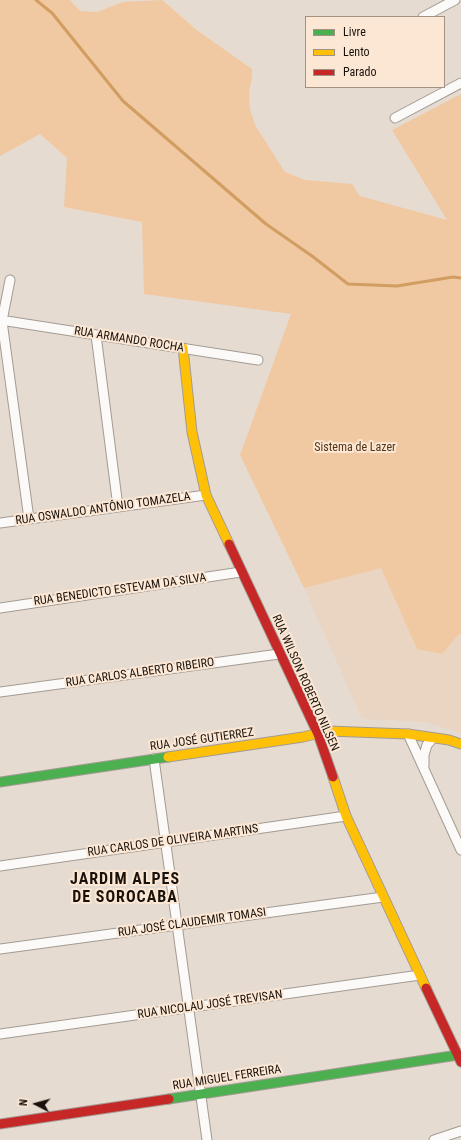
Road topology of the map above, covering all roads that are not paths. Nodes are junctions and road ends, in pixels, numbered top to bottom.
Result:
1 (455, 0) edge
2 (425, 16) edge
3 (461, 83) edge
4 (395, 118) dead end
5 (10, 280) dead end
6 (1, 320) edge
7 (96, 335) junction
8 (183, 348) junction
9 (258, 360) dead end
10 (206, 495) junction
11 (118, 507) junction
12 (29, 519) junction
13 (0, 523) edge
14 (241, 572) junction
15 (0, 608) edge
16 (279, 654) junction
17 (0, 692) edge
18 (318, 734) junction
19 (408, 734) junction
20 (433, 738) junction
21 (461, 744) edge
22 (154, 759) junction
23 (424, 769) junction
24 (0, 782) edge
25 (346, 816) junction
26 (165, 842) junction
27 (461, 850) edge
28 (0, 866) edge
29 (383, 897) junction
30 (177, 925) junction
31 (0, 950) edge
32 (420, 975) junction
33 (188, 1008) junction
34 (0, 1034) edge
35 (459, 1059) edge
36 (200, 1094) junction
37 (0, 1124) edge
38 (461, 1131) edge
39 (207, 1140) edge
40 (434, 1140) edge

1 - 2 street
3 - 4 street
5 - 6 street
6 - 7 street, RUA ARMANDO ROCHA
6 - 12 street
7 - 8 street, RUA ARMANDO ROCHA
7 - 11 street
8 - 9 street, RUA ARMANDO ROCHA
8 - 10 street, RUA WILSON ROBERTO NILSEN
10 - 11 street, RUA OSWALDO ANTÔNIO TOMAZELA
10 - 14 street, RUA WILSON ROBERTO NILSEN
11 - 12 street, RUA OSWALDO ANTÔNIO TOMAZELA
12 - 13 street, RUA OSWALDO ANTÔNIO TOMAZELA
14 - 15 street, RUA BENEDICTO ESTEVAM DA SILVA
14 - 16 street, RUA WILSON ROBERTO NILSEN
16 - 17 street, RUA CARLOS ALBERTO RIBEIRO
16 - 18 street, RUA WILSON ROBERTO NILSEN
18 - 19 street, RUA JOSÉ GUTIERREZ
18 - 22 street, RUA JOSÉ GUTIERREZ
18 - 25 street, RUA WILSON ROBERTO NILSEN
19 - 20 street, RUA JOSÉ GUTIERREZ
19 - 23 street
20 - 21 street, RUA JOSÉ GUTIERREZ
20 - 23 street
22 - 24 street, RUA JOSÉ GUTIERREZ
22 - 26 street
23 - 27 street
25 - 26 street, RUA CARLOS DE OLIVEIRA MARTINS
25 - 29 street, RUA WILSON ROBERTO NILSEN
26 - 28 street, RUA CARLOS DE OLIVEIRA MARTINS
26 - 30 street
29 - 30 street, RUA JOSÉ CLAUDEMIR TOMASI
29 - 32 street, RUA WILSON ROBERTO NILSEN
30 - 31 street, RUA JOSÉ CLAUDEMIR TOMASI
30 - 33 street
32 - 33 street, RUA NICOLAU JOSÉ TREVISAN
32 - 35 street, RUA WILSON ROBERTO NILSEN
33 - 34 street, RUA NICOLAU JOSÉ TREVISAN
33 - 36 street
35 - 36 street, RUA MIGUEL FERREIRA
36 - 37 street, RUA MIGUEL FERREIRA
36 - 39 street
38 - 40 street

